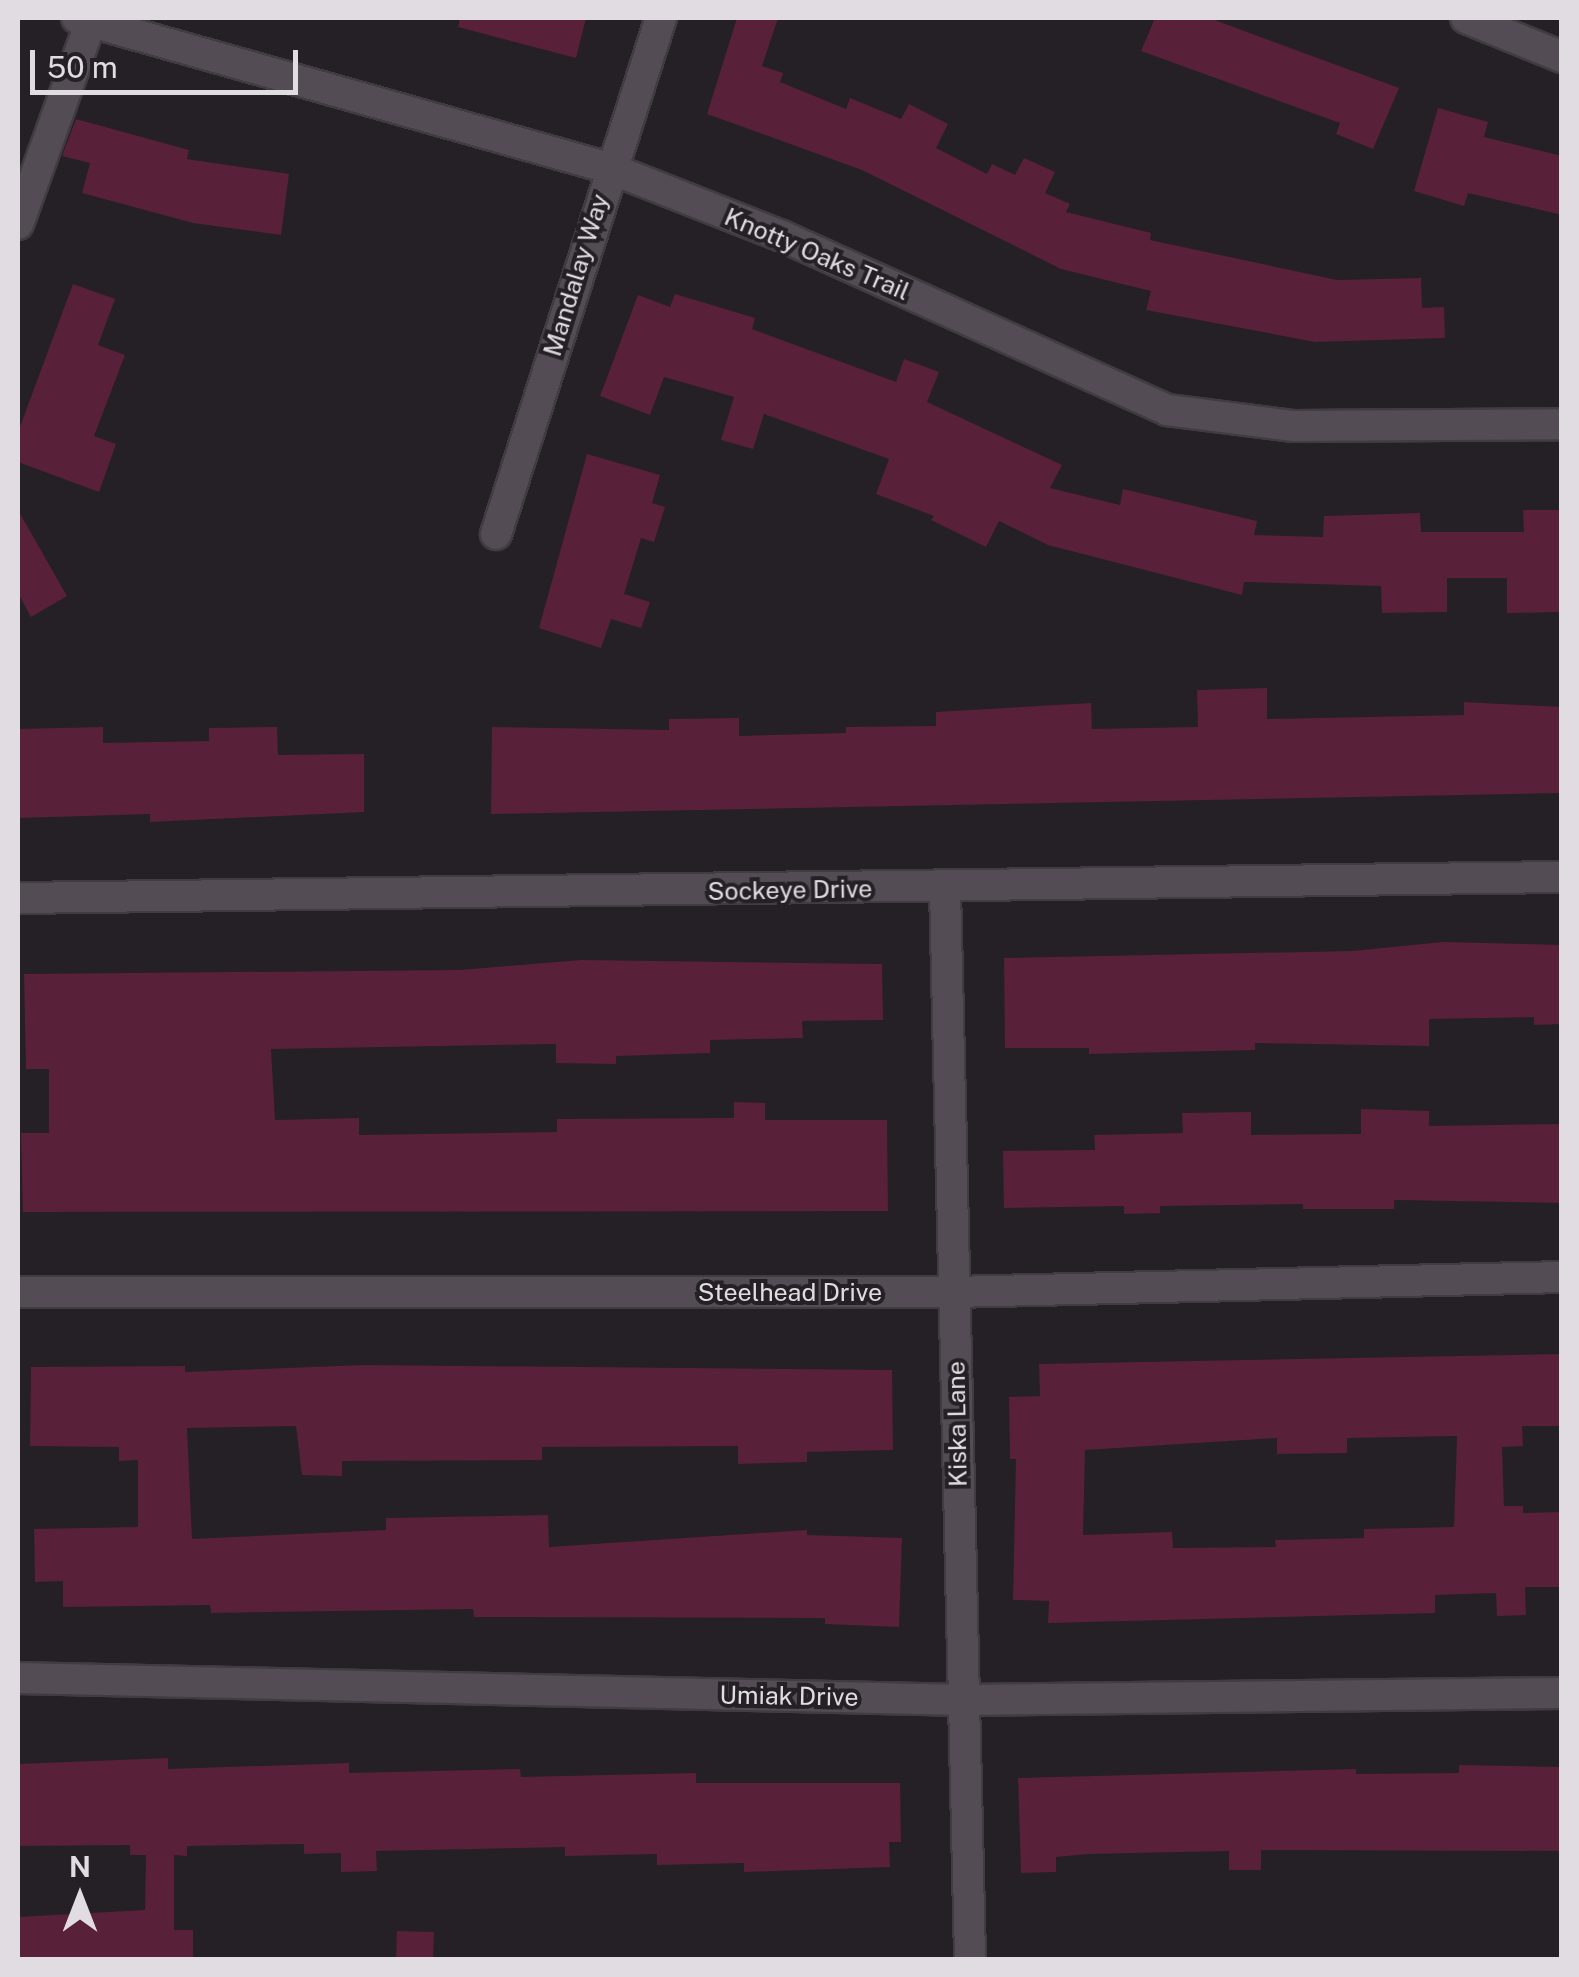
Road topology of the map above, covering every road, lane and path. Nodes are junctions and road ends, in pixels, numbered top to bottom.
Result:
1 (662, 18) edge
2 (1466, 18) edge
3 (84, 21) edge
4 (1562, 56) edge
5 (608, 168) junction
6 (18, 224) edge
7 (1562, 424) edge
8 (496, 534) dead end
9 (1562, 877) edge
10 (945, 888) junction
11 (18, 898) edge
12 (1562, 1277) edge
13 (18, 1292) edge
14 (954, 1292) junction
15 (18, 1678) edge
16 (1562, 1693) edge
17 (964, 1700) junction
18 (970, 1960) edge

1 - 5 street, Mandalay Way
2 - 4 street
3 - 5 street, Knotty Oaks Trail
3 - 6 street
5 - 7 street, Knotty Oaks Trail
5 - 8 street, Mandalay Way
9 - 10 street, Sockeye Drive
10 - 11 street, Sockeye Drive
10 - 14 street, Kiska Lane
12 - 14 street, Steelhead Drive
13 - 14 street, Steelhead Drive
14 - 17 street, Kiska Lane
15 - 17 street, Umiak Drive
16 - 17 street, Umiak Drive
17 - 18 street, Kiska Lane

